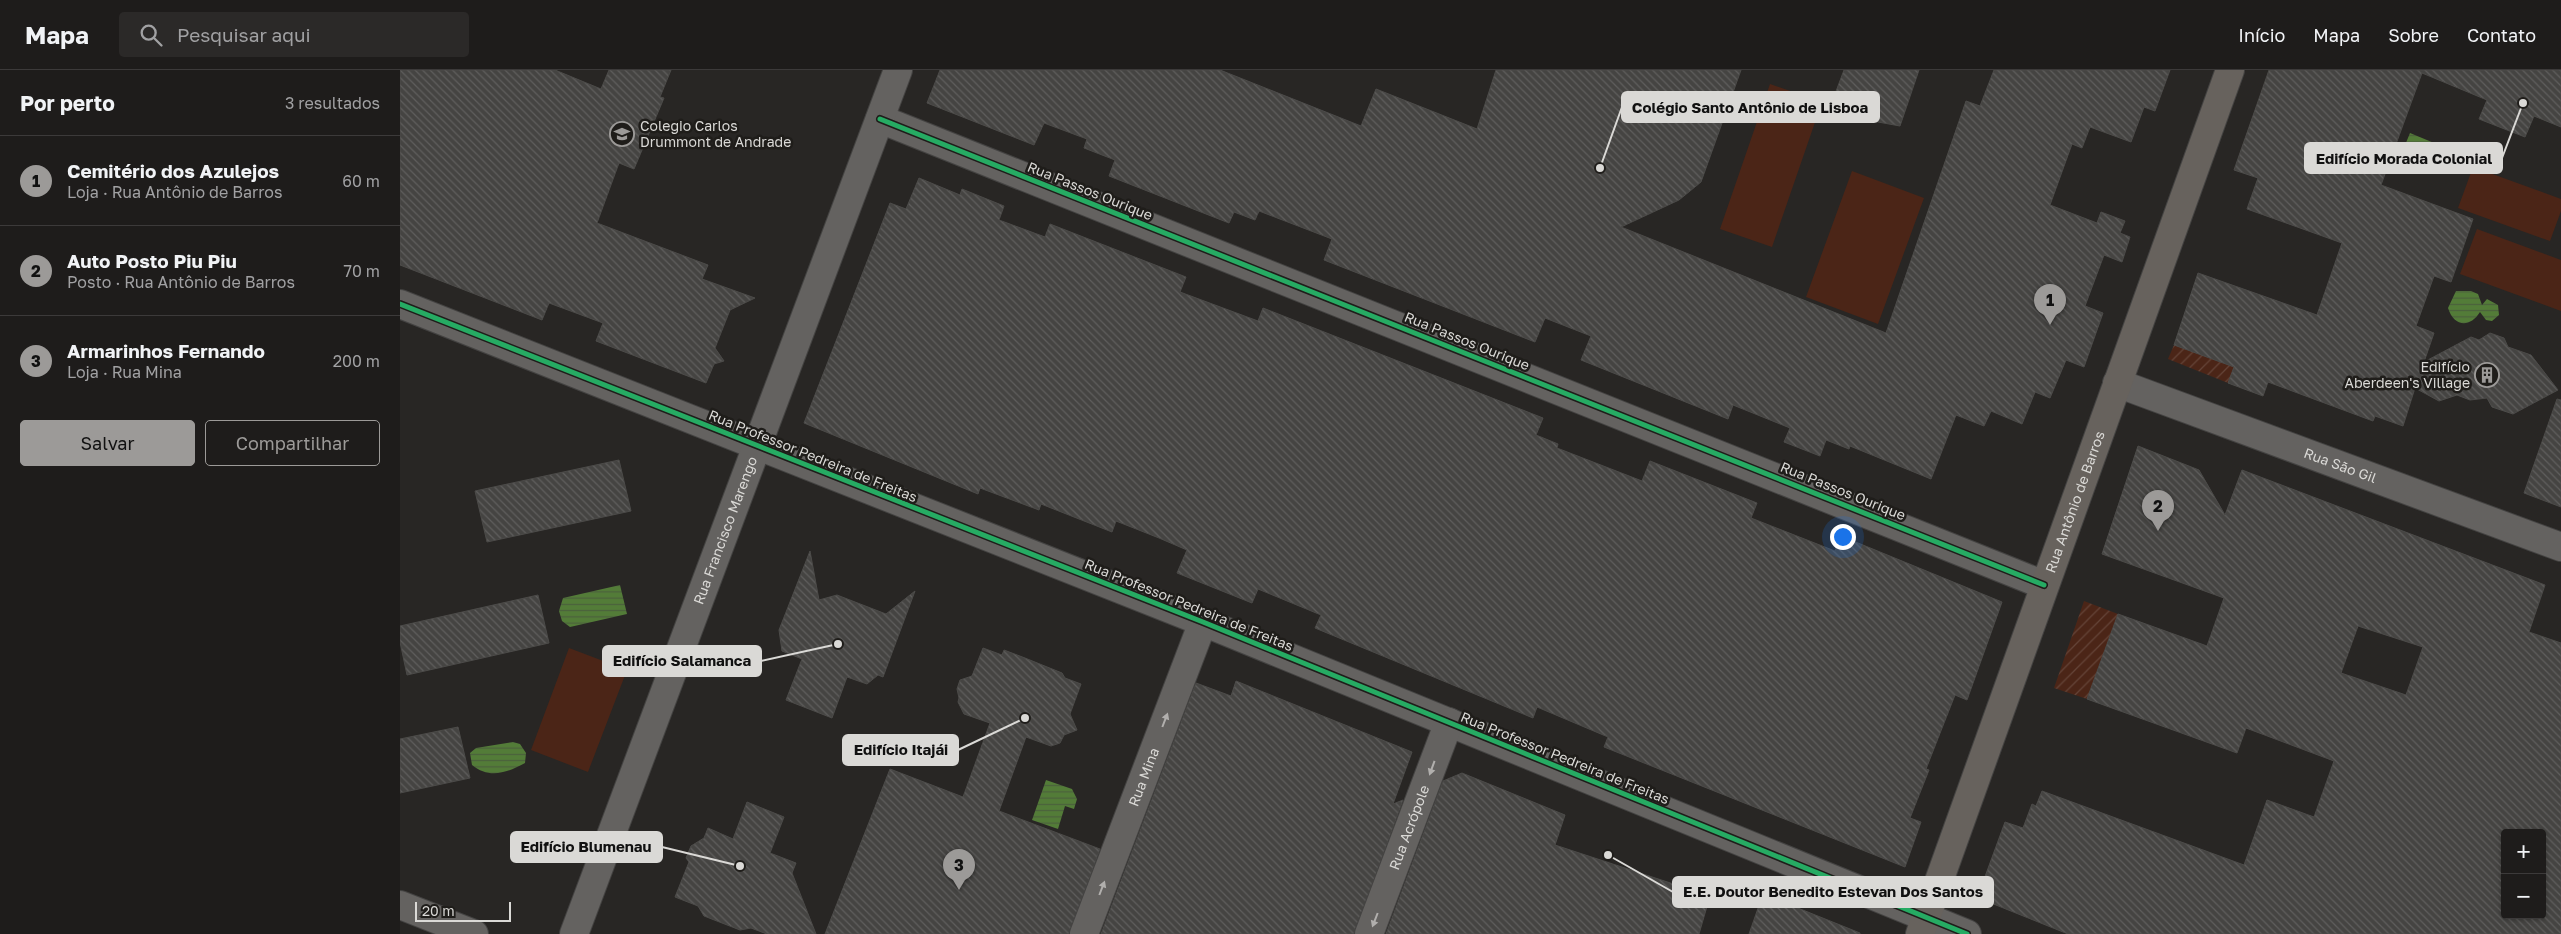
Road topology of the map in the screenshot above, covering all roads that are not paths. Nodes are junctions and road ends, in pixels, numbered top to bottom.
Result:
1 (898, 70) edge
2 (2230, 70) edge
3 (880, 119) junction
4 (400, 304) edge
5 (2117, 383) junction
6 (759, 446) junction
7 (2560, 543) edge
8 (2044, 585) junction
9 (1203, 622) junction
10 (1449, 722) junction
11 (400, 905) edge
12 (1923, 926) edge
13 (474, 934) edge
14 (574, 934) edge
15 (1084, 934) edge
16 (1369, 934) edge
17 (1967, 934) edge

1 - 3 street, Rua Francisco Marengo
2 - 5 main road, Rua Antônio de Barros
3 - 6 street, Rua Francisco Marengo
3 - 8 street, Rua Passos Ourique
4 - 6 street, Rua Professor Pedreira de Freitas
5 - 7 street, Rua São Gil
5 - 8 main road, Rua Antônio de Barros
6 - 9 street, Rua Professor Pedreira de Freitas
6 - 14 street, Rua Francisco Marengo
8 - 12 main road, Rua Antônio de Barros
9 - 10 street, Rua Professor Pedreira de Freitas
15 -> 9 street, Rua Mina
10 - 12 street, Rua Professor Pedreira de Freitas
10 -> 16 street, Rua Acrópole
11 - 13 street
12 - 17 street, Rua Professor Pedreira de Freitas

